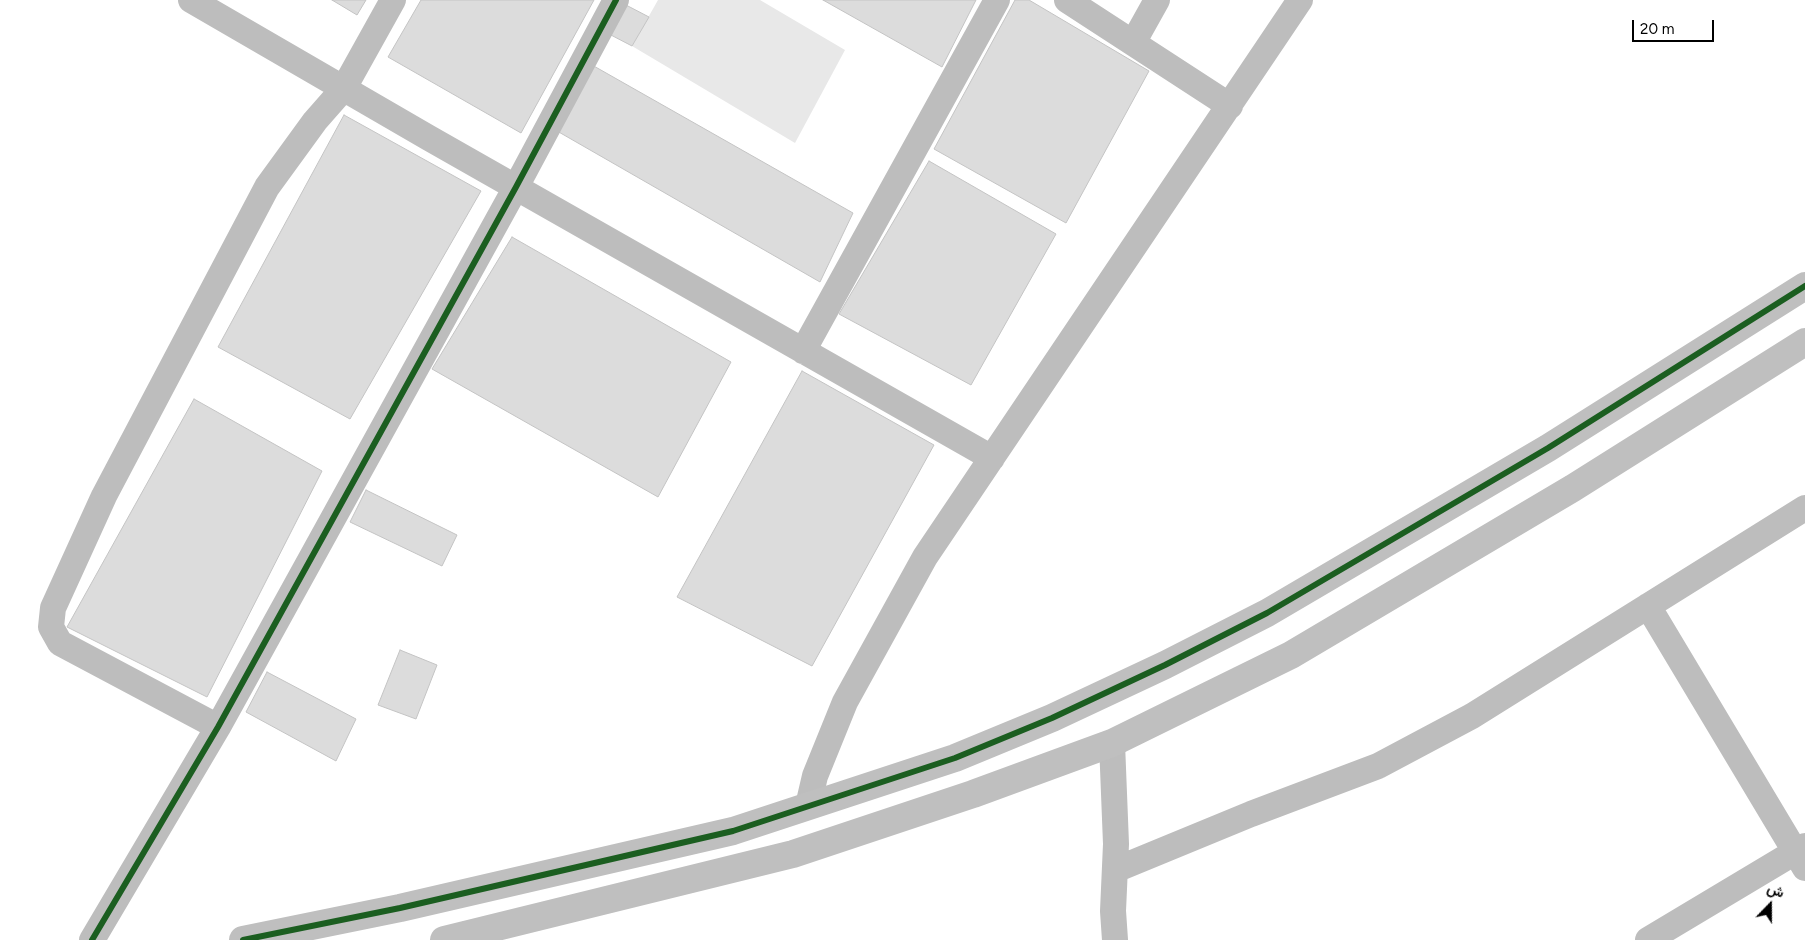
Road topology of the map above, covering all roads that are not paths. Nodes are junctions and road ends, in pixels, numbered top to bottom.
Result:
1 (191, 0) edge
2 (393, 0) edge
3 (616, 0) edge
4 (997, 0) edge
5 (1067, 0) edge
6 (1157, 0) edge
7 (1300, 0) edge
8 (1132, 43) junction
9 (344, 88) junction
10 (1230, 106) junction
11 (516, 187) junction
12 (1805, 286) edge
13 (1805, 342) edge
14 (804, 351) junction
15 (992, 458) junction
16 (1805, 508) edge
17 (1648, 606) junction
18 (218, 727) junction
19 (1112, 743) junction
20 (808, 806) junction
21 (1802, 855) edge
22 (1115, 870) junction
23 (92, 940) edge
24 (243, 940) edge
25 (447, 940) edge
26 (1115, 940) edge
27 (1648, 940) edge

1 - 9 street
2 - 9 street
3 - 11 street
4 - 14 street
5 - 8 street
6 - 8 street
7 - 10 street
8 - 10 street
9 - 11 street
9 - 18 street
10 - 15 street
11 - 14 street
11 - 18 street
12 - 20 street
13 - 19 street
14 - 15 street
15 - 20 street
16 - 17 street
17 - 21 street
17 - 22 street
18 - 23 street
19 - 22 street
19 - 25 street
20 - 24 street
21 - 27 street
22 - 26 street

